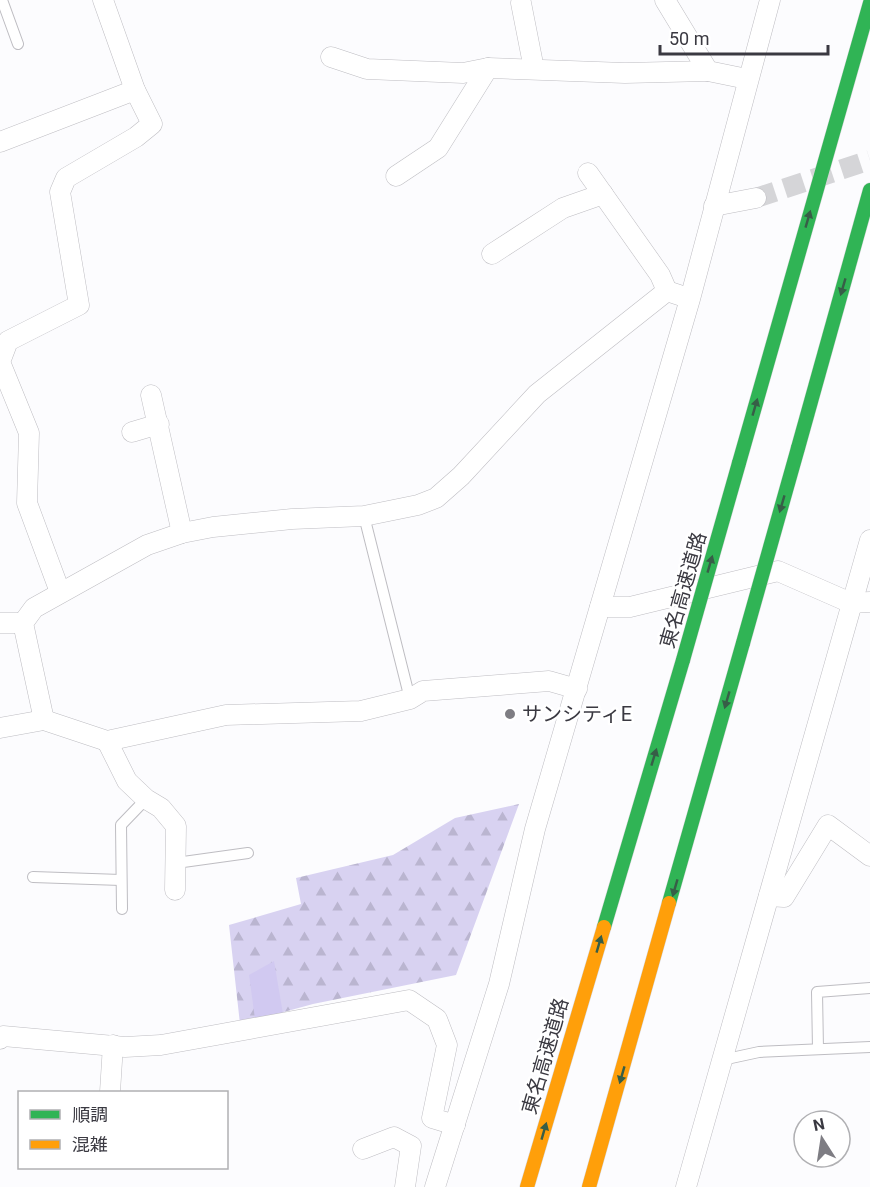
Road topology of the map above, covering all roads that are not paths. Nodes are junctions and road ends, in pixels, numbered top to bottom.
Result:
1 (2, 0) edge
2 (103, 0) edge
3 (665, 0) edge
4 (770, 0) edge
5 (521, 3) dead end
6 (870, 3) edge
7 (18, 44) dead end
8 (332, 57) dead end
9 (488, 68) junction
10 (534, 69) junction
11 (708, 71) junction
12 (747, 80) junction
13 (135, 90) junction
14 (0, 142) edge
15 (588, 173) dead end
16 (396, 177) dead end
17 (870, 190) edge
18 (603, 194) junction
19 (756, 198) tunnel mouth
20 (714, 206) junction
21 (492, 254) dead end
22 (667, 291) junction
23 (690, 299) junction
24 (151, 394) dead end
25 (159, 424) junction
26 (132, 432) dead end
27 (364, 516) junction
28 (182, 533) junction
29 (870, 540) edge
30 (60, 592) junction
31 (861, 603) edge
32 (600, 607) junction
33 (0, 623) edge
34 (23, 623) junction
35 (577, 690) junction
36 (410, 699) junction
37 (44, 720) junction
38 (0, 728) edge
39 (107, 741) junction
40 (146, 799) junction
41 (248, 853) dead end
42 (870, 856) edge
43 (176, 863) junction
44 (33, 877) dead end
45 (121, 880) junction
46 (175, 890) dead end
47 (769, 896) junction
48 (122, 909) dead end
49 (870, 988) edge
50 (0, 1039) edge
51 (112, 1046) junction
52 (870, 1047) edge
53 (819, 1049) junction
54 (722, 1060) junction
55 (110, 1091) edge
56 (454, 1125) junction
57 (363, 1149) dead end
58 (405, 1187) edge
59 (435, 1187) edge
60 (527, 1187) edge
61 (589, 1187) edge
62 (686, 1187) edge

1 - 7 lane
2 - 13 street
3 - 11 street
4 - 12 street
5 - 10 street
60 -> 6 highway, 東名高速道路, bridge
8 - 9 street
9 - 10 street
9 - 16 street
10 - 11 street
11 - 12 street
12 - 20 street
13 - 14 street
13 - 30 street
15 - 18 street
17 -> 61 highway, bridge
18 - 21 street
18 - 22 street
19 - 20 street
20 - 23 street
22 - 23 street
22 - 27 street
23 - 32 street
24 - 25 street
25 - 26 street
25 - 28 street
27 - 28 street
27 - 36 lane
28 - 30 street
29 - 31 street
30 - 34 street
31 - 32 street
31 - 47 street
32 - 35 street
33 - 34 street
34 - 37 street
35 - 36 street
35 - 56 street
36 - 39 street
37 - 38 street
37 - 39 street
39 - 40 street
40 - 43 street
40 - 45 lane
41 - 43 lane
42 - 47 street
43 - 46 street
44 - 45 lane
45 - 48 lane
47 - 54 street
49 - 53 lane
50 - 51 street
51 - 55 street
51 - 56 street
52 - 53 lane
53 - 54 lane
54 - 62 street
56 - 59 street
57 - 58 street

